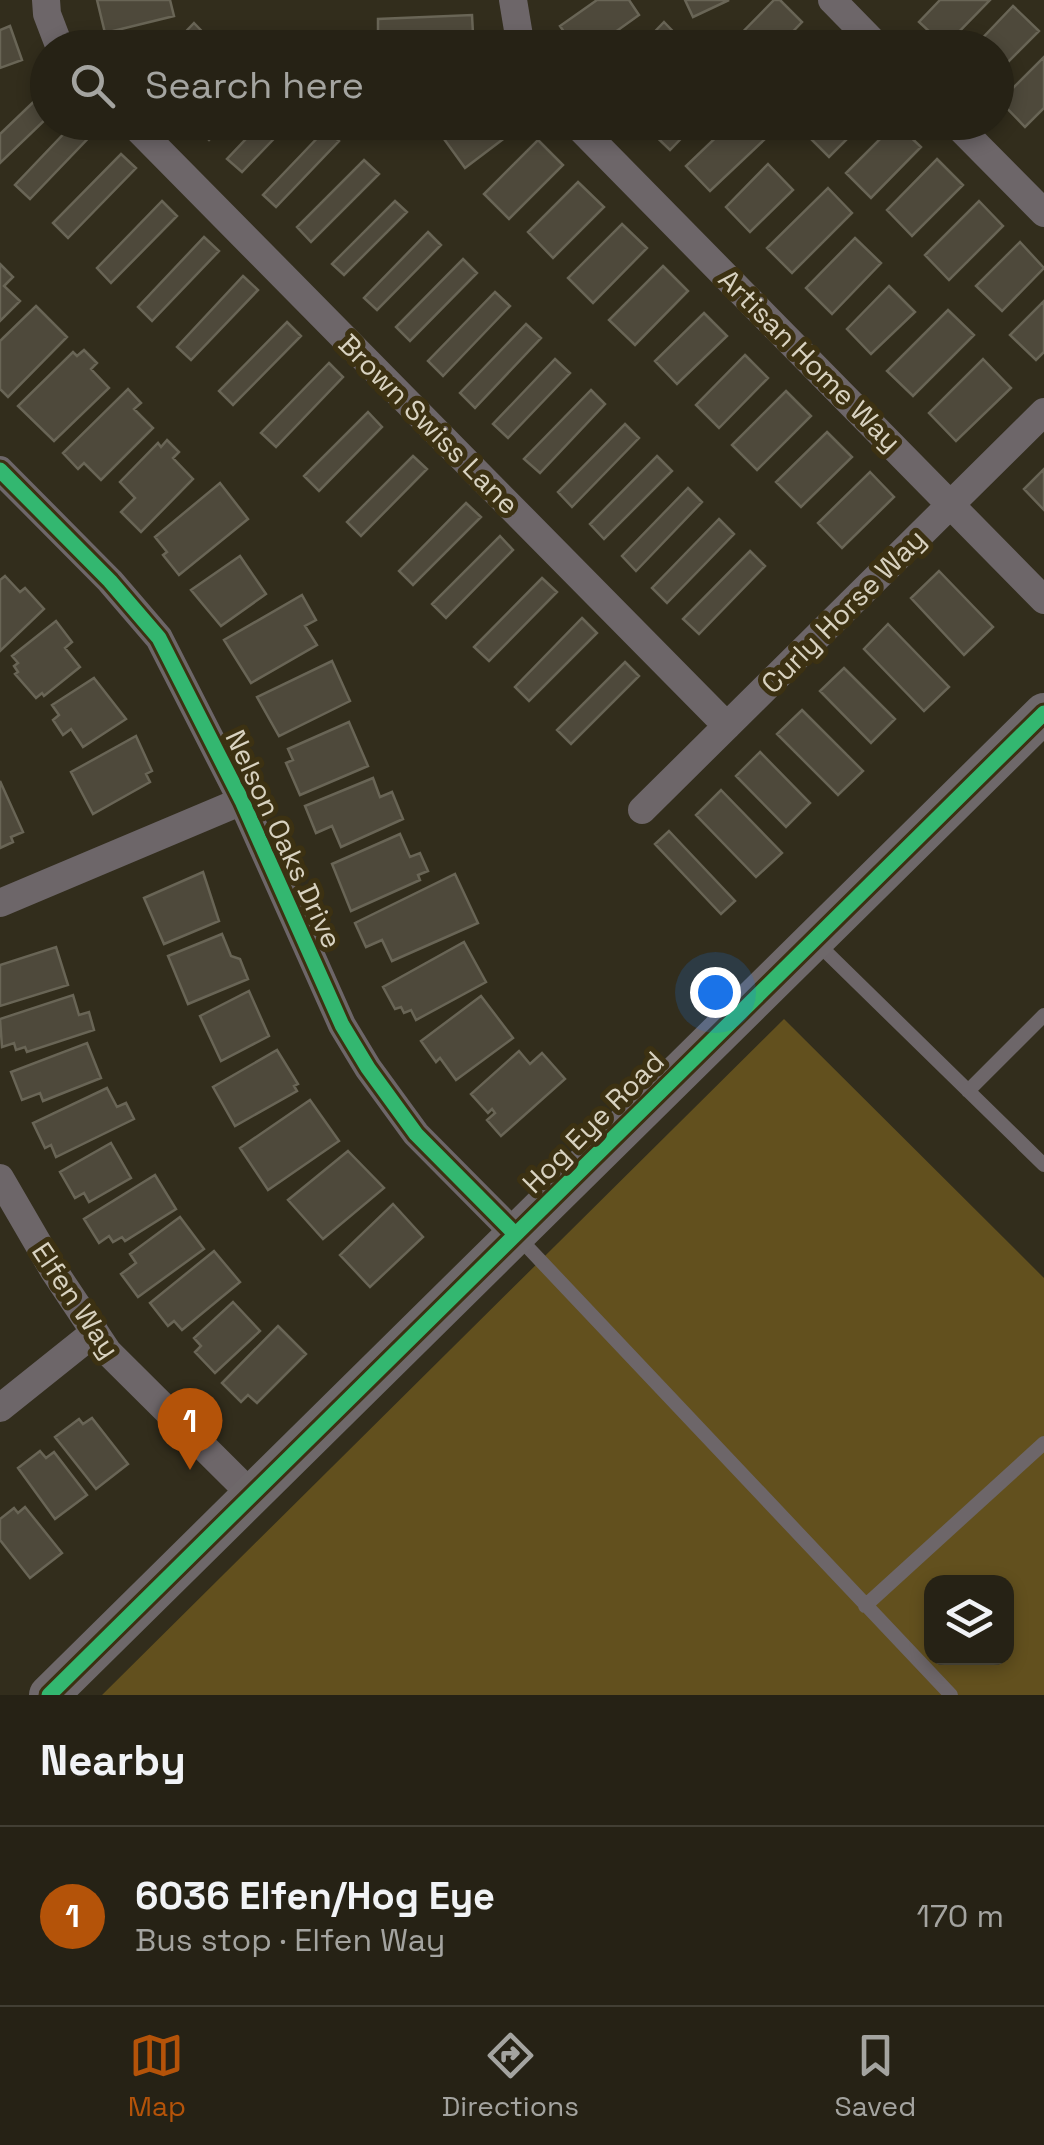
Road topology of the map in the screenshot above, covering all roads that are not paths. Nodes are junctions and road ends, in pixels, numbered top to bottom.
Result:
1 (46, 0) edge
2 (512, 0) edge
3 (832, 0) edge
4 (53, 30) edge
5 (518, 30) edge
6 (861, 30) edge
7 (149, 140) edge
8 (592, 140) edge
9 (972, 140) edge
10 (1044, 214) edge
11 (1044, 412) edge
12 (0, 470) edge
13 (952, 504) junction
14 (1044, 600) edge
15 (1044, 712) edge
16 (727, 726) junction
17 (242, 801) junction
18 (642, 810) dead end
19 (0, 903) edge
20 (814, 940) junction
21 (1044, 1015) edge
22 (968, 1091) junction
23 (1044, 1165) edge
24 (0, 1178) edge
25 (515, 1234) junction
26 (95, 1332) junction
27 (0, 1408) edge
28 (1044, 1443) edge
29 (252, 1494) junction
30 (865, 1606) junction
31 (49, 1695) edge
32 (951, 1695) edge

1 - 4 street
2 - 5 street
3 - 6 street
7 - 16 street, Brown Swiss Lane
8 - 13 street, Artisan Home Way
9 - 10 street
11 - 13 street, Curly Horse Way
12 - 17 street, Nelson Oaks Drive
13 - 14 street, Artisan Home Way
13 - 16 street, Curly Horse Way
15 - 20 street, Hog Eye Road
16 - 18 street, Curly Horse Way
17 - 19 street
17 - 25 street, Nelson Oaks Drive
20 - 22 lane
20 - 25 street, Hog Eye Road
21 - 22 lane
22 - 23 lane
24 - 26 street, Elfen Way
25 - 29 street, Hog Eye Road
25 - 30 lane
26 - 27 street
26 - 29 street, Elfen Way
28 - 30 lane
29 - 31 street, Hog Eye Road
30 - 32 lane

